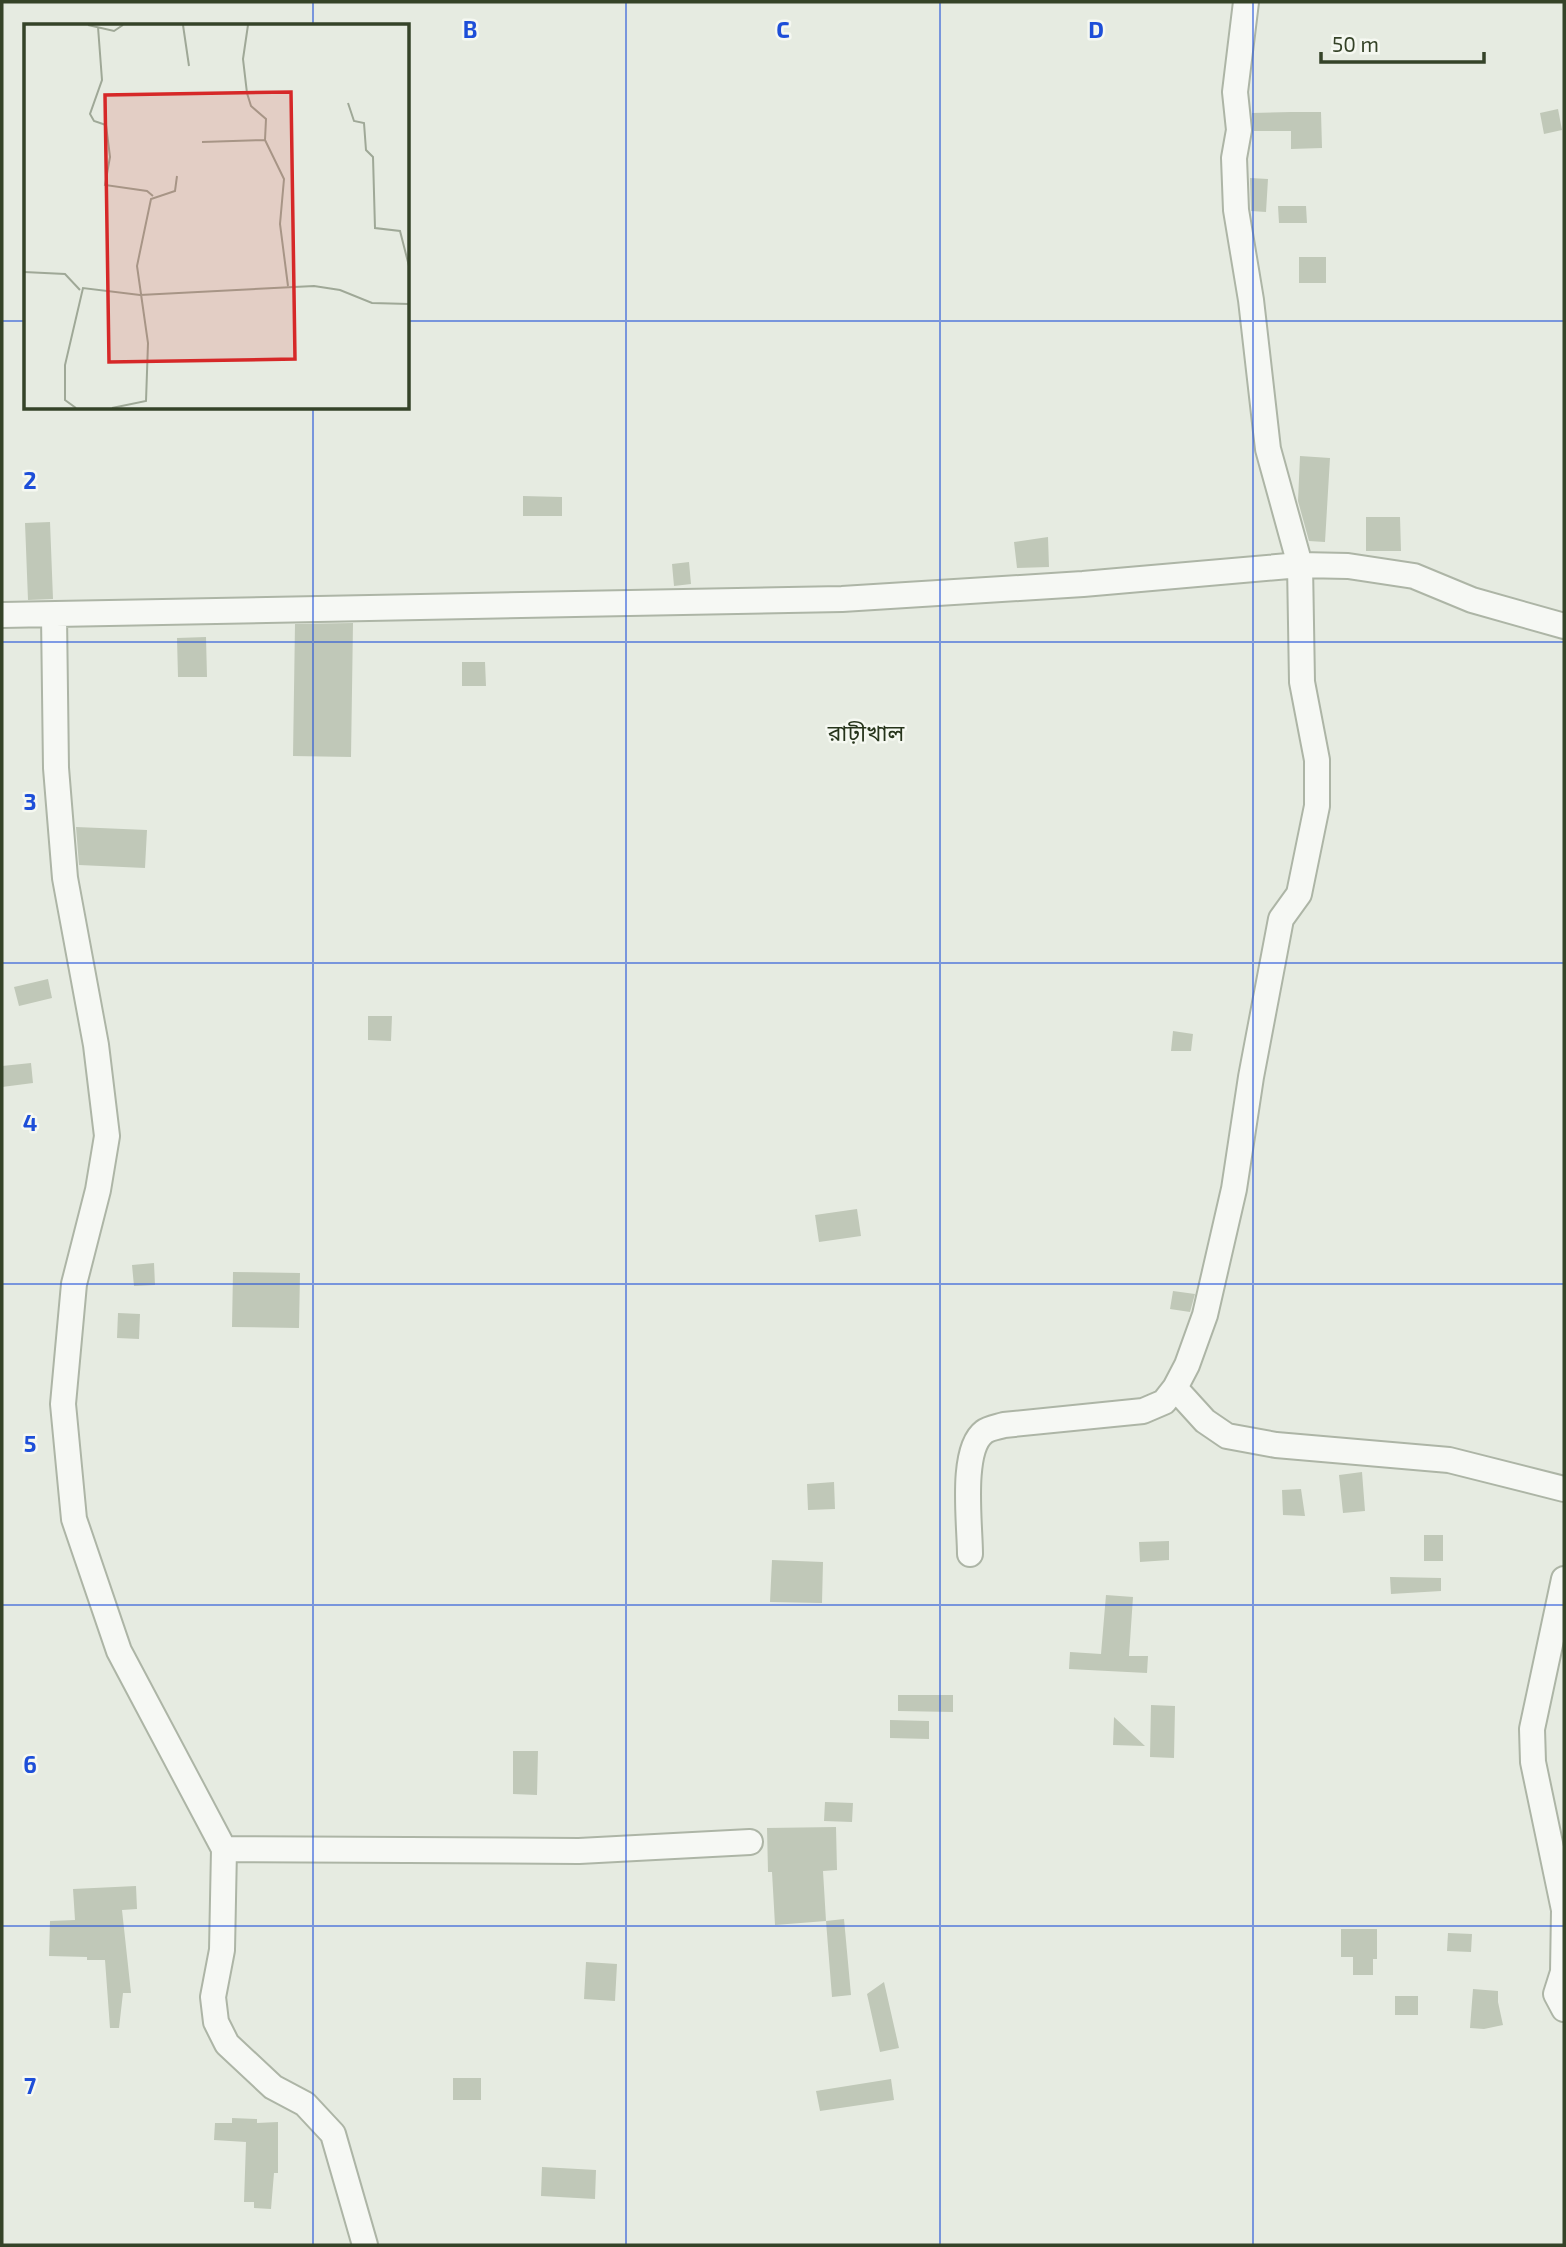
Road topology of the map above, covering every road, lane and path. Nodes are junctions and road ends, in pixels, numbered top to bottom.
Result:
1 (1246, 2) edge
2 (1300, 565) junction
3 (2, 615) edge
4 (54, 616) junction
5 (1564, 626) edge
6 (1174, 1388) junction
7 (1564, 1489) edge
8 (970, 1553) dead end
9 (1564, 1578) edge
10 (750, 1842) dead end
11 (224, 1849) junction
12 (1564, 2009) edge
13 (365, 2245) edge

1 - 2 street
2 - 4 street
2 - 5 street
2 - 6 street
3 - 4 street
4 - 11 street
6 - 7 street
6 - 8 street
9 - 12 street
10 - 11 street
11 - 13 street

